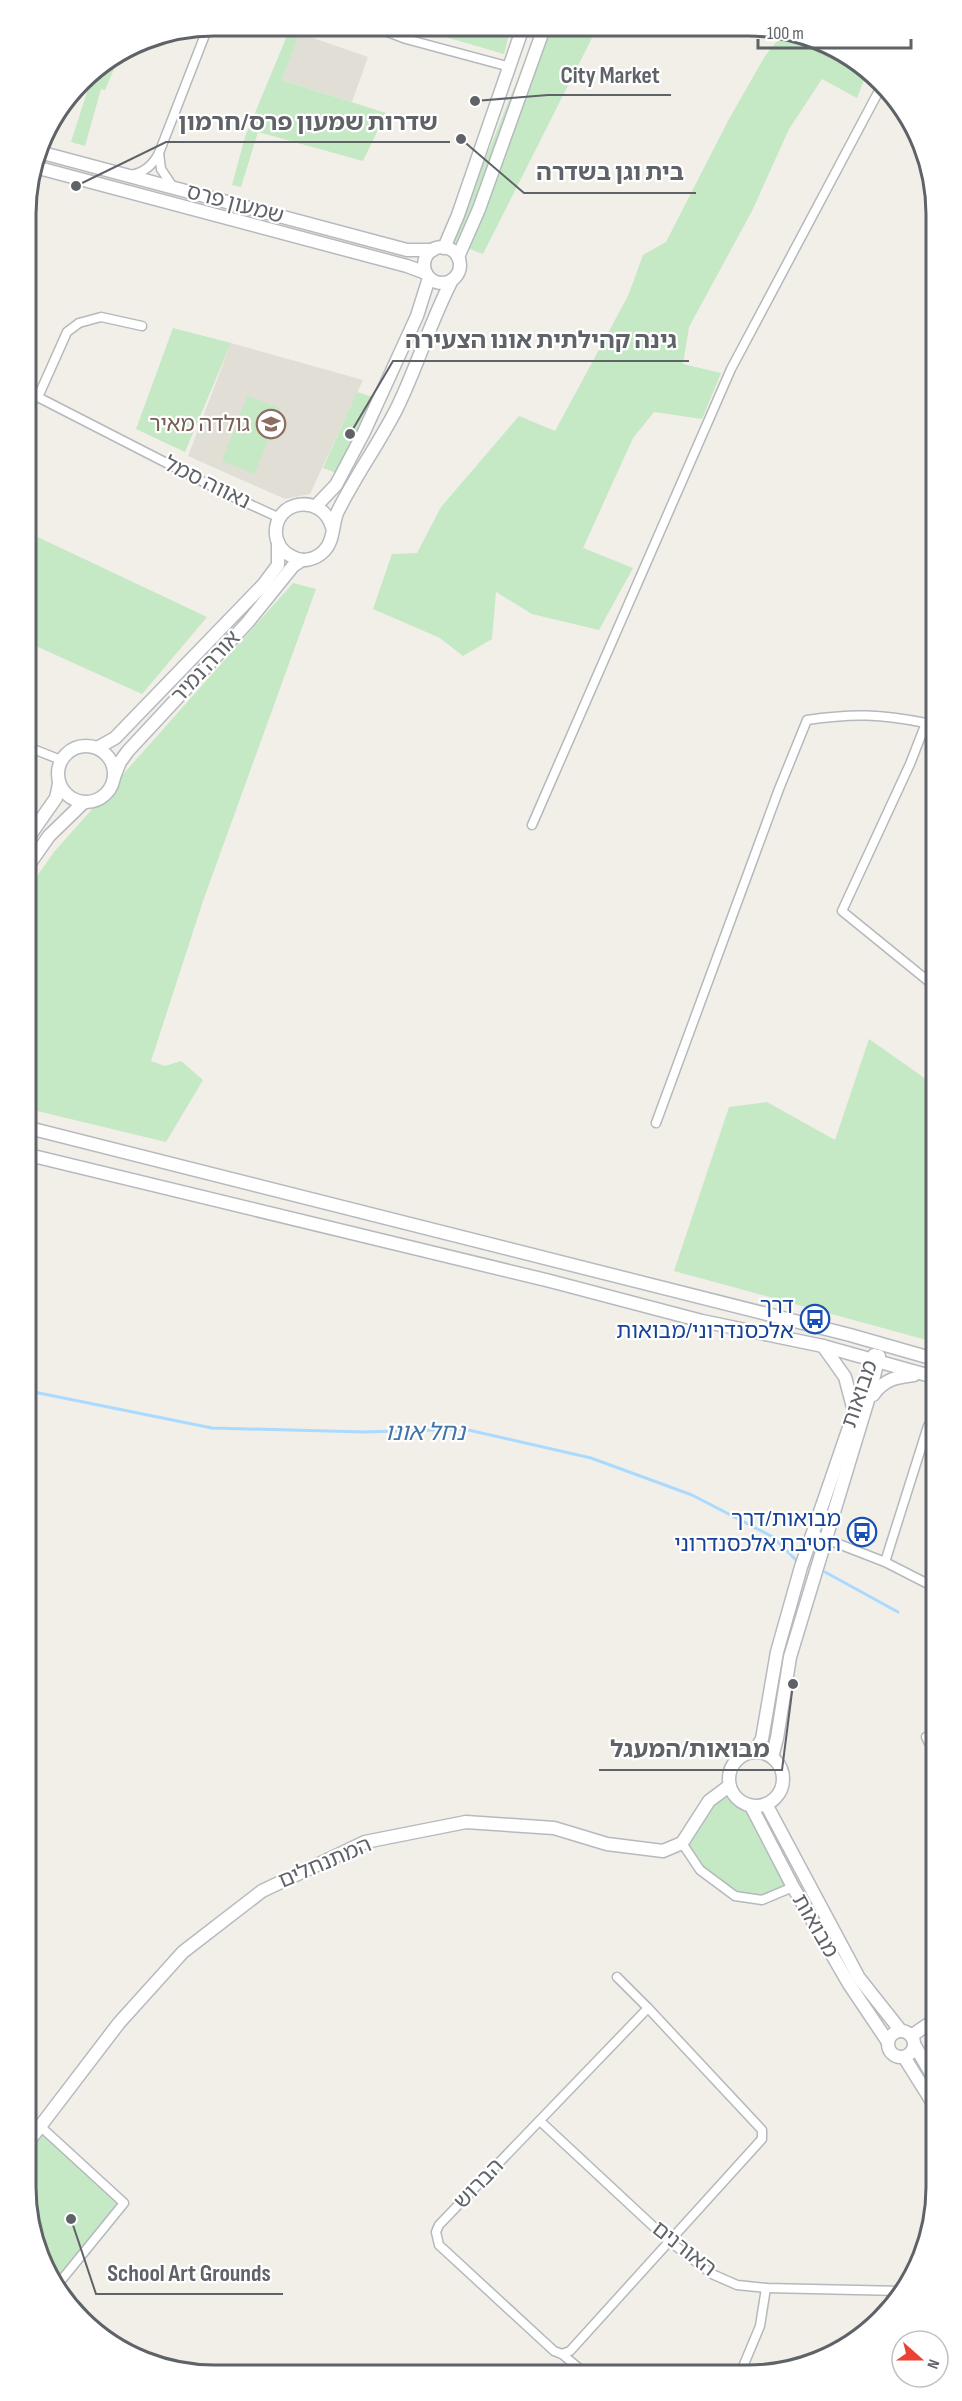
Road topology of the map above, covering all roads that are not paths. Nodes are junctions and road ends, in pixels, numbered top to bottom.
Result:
1 (398, 36) edge
2 (520, 36) edge
3 (541, 36) edge
4 (204, 37) edge
5 (510, 67) junction
6 (878, 92) edge
7 (159, 153) junction
8 (47, 154) edge
9 (42, 169) edge
10 (129, 176) junction
11 (174, 187) junction
12 (438, 249) junction
13 (458, 256) junction
14 (427, 275) junction
15 (452, 280) junction
16 (142, 326) dead end
17 (38, 397) joint
18 (316, 506) junction
19 (280, 518) junction
20 (332, 527) junction
21 (278, 542) junction
22 (302, 560) junction
23 (926, 722) edge
24 (926, 729) edge
25 (98, 748) junction
26 (36, 750) edge
27 (61, 760) junction
28 (114, 777) junction
29 (59, 784) junction
30 (84, 802) junction
31 (532, 825) dead end
32 (36, 827) edge
33 (36, 855) edge
34 (926, 979) edge
35 (656, 1123) dead end
36 (36, 1130) edge
37 (36, 1157) edge
38 (879, 1343) junction
39 (823, 1346) junction
40 (926, 1357) edge
41 (875, 1361) junction
42 (921, 1374) junction
43 (926, 1375) edge
44 (868, 1400) junction
45 (854, 1413) junction
46 (926, 1432) edge
47 (813, 1534) junction
48 (825, 1539) junction
49 (885, 1562) junction
50 (926, 1583) edge
51 (754, 1752) junction
52 (772, 1757) junction
53 (729, 1786) junction
54 (766, 1804) junction
55 (750, 1806) junction
56 (682, 1844) junction
57 (793, 1887) junction
58 (617, 1977) dead end
59 (648, 2008) junction
60 (926, 2026) edge
61 (909, 2037) junction
62 (888, 2042) junction
63 (904, 2057) junction
64 (926, 2065) edge
65 (926, 2092) edge
66 (540, 2121) junction
67 (40, 2126) junction
68 (36, 2132) edge
69 (669, 2241) junction
70 (62, 2279) edge
71 (766, 2288) junction
72 (892, 2291) edge
73 (562, 2354) junction
74 (575, 2365) edge
75 (744, 2365) edge

1 - 5 street
2 - 5 street
3 - 13 street
4 - 7 street
5 - 12 street
6 - 31 street
7 - 10 street
7 - 11 street
8 - 10 street, שמעון פרס
9 - 14 street, שמעון פרס
10 - 11 street, שמעון פרס
11 - 12 street, שמעון פרס
12 - 13 street
12 - 14 street
13 - 15 street
14 - 15 street
14 - 18 street
15 - 20 street
16 - 17 street
17 - 19 street, נאווה סמל
18 - 19 street
18 - 20 street
19 - 21 street
20 - 22 street
21 - 22 street
21 - 25 street, אורה נמיר
22 - 28 street, אורה נמיר
23 - 35 street
24 - 34 street
25 - 27 street
25 - 28 street
26 - 27 street
27 - 29 street
28 - 30 street
29 - 30 street
29 - 32 street
30 - 33 street
36 - 38 street
37 - 39 street
38 - 40 street
38 - 41 street, מבואות
39 - 41 street
39 - 45 street
41 - 42 street
41 - 44 street, מבואות
41 - 45 street, מבואות
42 - 43 street
42 - 44 street
44 - 48 street, מבואות
45 - 47 street, מבואות
46 - 49 street
47 - 48 street
47 - 51 street, מבואות
48 - 49 street
48 - 52 street, מבואות
49 - 50 street
51 - 52 street
51 - 53 street
52 - 54 street
53 - 55 street
53 - 56 street
54 - 55 street
54 - 61 street, מבואות
55 - 57 street, מבואות
56 - 57 street
56 - 67 street, המתנחלים
57 - 62 street, מבואות
58 - 59 street
59 - 66 street, הברוש
59 - 69 street
60 - 61 street
61 - 62 street
61 - 63 street
61 - 64 street, מבואות
62 - 63 street
63 - 65 street
66 - 69 street, האורנים
66 - 73 street, הברוש
67 - 68 street, המתנחלים
67 - 70 street
69 - 71 street, האורנים
69 - 73 street
71 - 72 street, האורנים
71 - 75 street
73 - 74 street, הברוש

